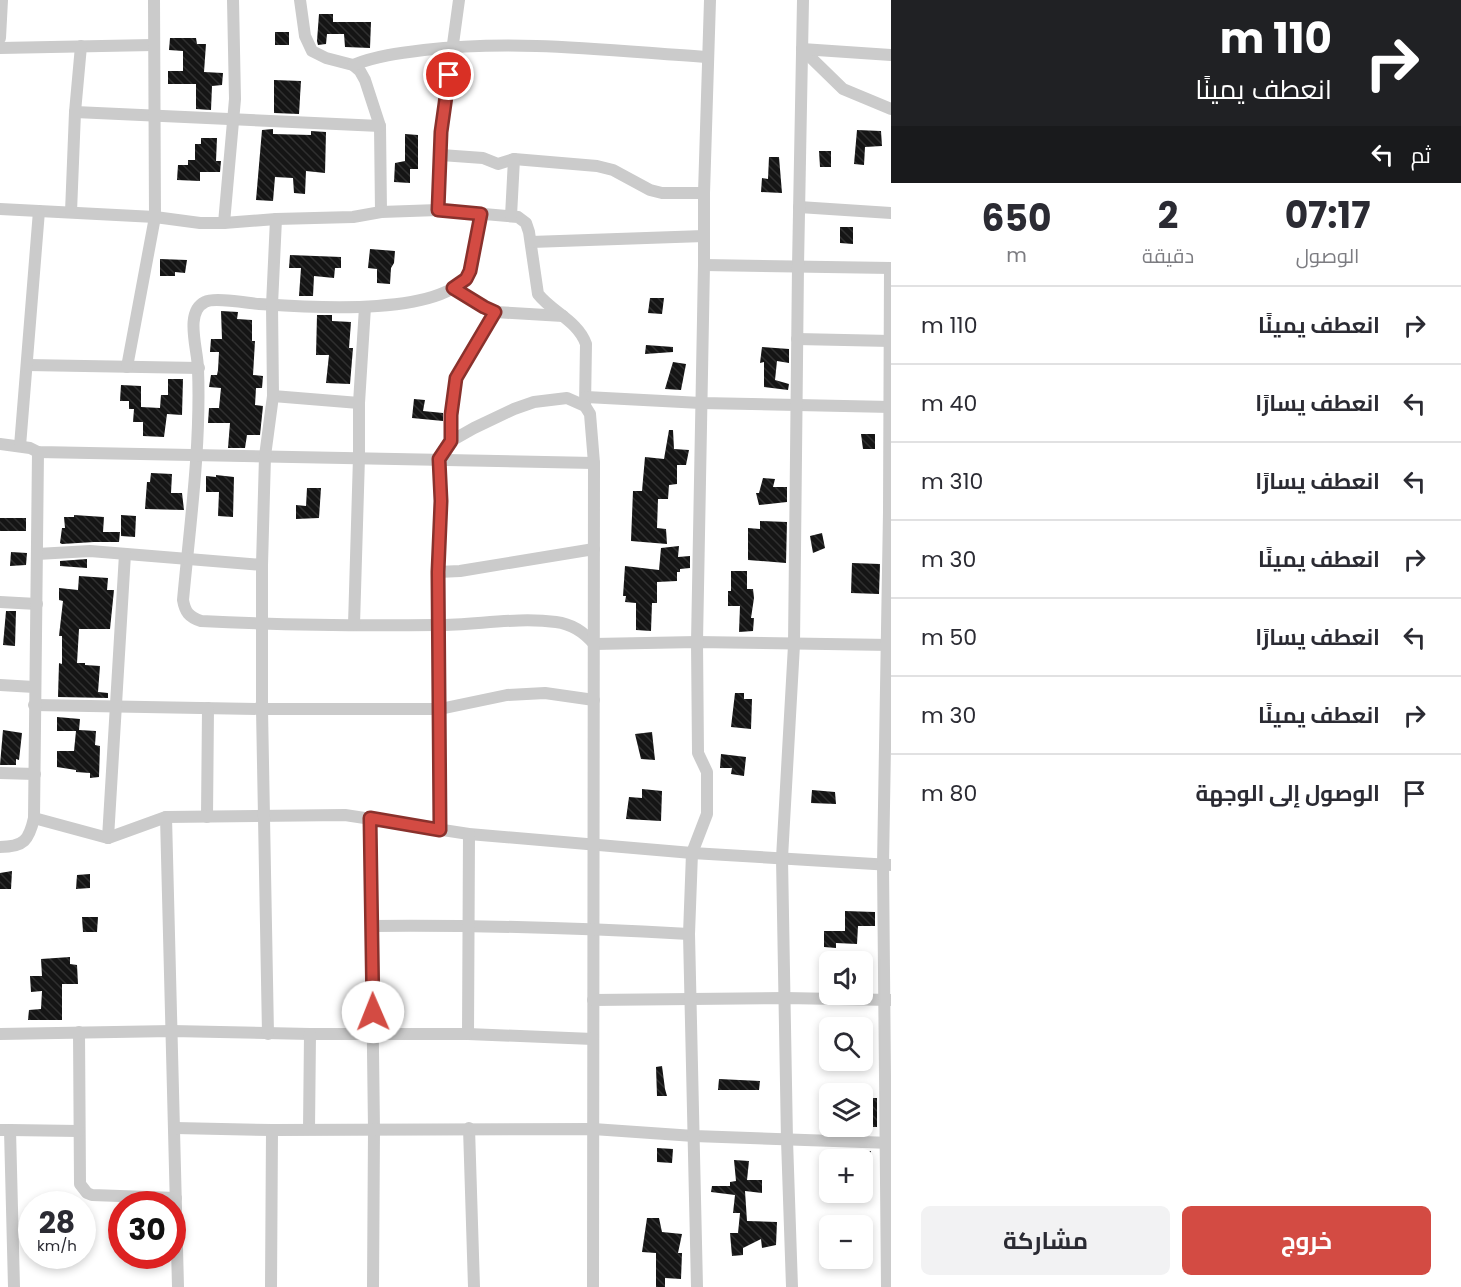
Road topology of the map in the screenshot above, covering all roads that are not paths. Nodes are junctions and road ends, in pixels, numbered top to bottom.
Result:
1 (2, 0) edge
2 (154, 0) edge
3 (233, 0) edge
4 (300, 0) edge
5 (459, 0) edge
6 (710, 0) edge
7 (803, 0) edge
8 (0, 38) edge
9 (153, 45) junction
10 (81, 46) junction
11 (453, 47) junction
12 (0, 48) edge
13 (802, 50) junction
14 (891, 55) edge
15 (708, 57) junction
16 (353, 64) junction
17 (891, 109) edge
18 (75, 112) junction
19 (156, 116) junction
20 (232, 119) junction
21 (380, 126) junction
22 (441, 155) junction
23 (514, 159) junction
24 (704, 193) junction
25 (799, 207) junction
26 (0, 209) edge
27 (438, 210) junction
28 (39, 211) junction
29 (71, 212) junction
30 (381, 212) junction
31 (891, 213) edge
32 (481, 214) junction
33 (511, 216) junction
34 (155, 217) junction
35 (276, 219) junction
36 (224, 223) junction
37 (704, 236) junction
38 (531, 242) junction
39 (704, 265) junction
40 (798, 266) junction
41 (891, 268) edge
42 (453, 288) junction
43 (272, 305) junction
44 (365, 307) junction
45 (495, 312) junction
46 (564, 316) junction
47 (797, 339) junction
48 (890, 341) edge
49 (27, 365) junction
50 (127, 367) junction
51 (198, 368) junction
52 (273, 396) junction
53 (585, 401) junction
54 (700, 403) junction
55 (359, 404) junction
56 (796, 404) junction
57 (890, 407) edge
58 (451, 441) junction
59 (0, 444) edge
60 (20, 446) junction
61 (38, 452) junction
62 (196, 454) junction
63 (264, 456) junction
64 (359, 457) junction
65 (439, 459) junction
66 (594, 463) junction
67 (890, 512) edge
68 (594, 549) junction
69 (37, 554) junction
70 (125, 554) junction
71 (186, 560) junction
72 (262, 565) junction
73 (438, 572) junction
74 (0, 602) edge
75 (37, 604) junction
76 (262, 624) junction
77 (354, 625) junction
78 (440, 626) junction
79 (697, 642) junction
80 (594, 644) junction
81 (794, 645) junction
82 (889, 645) edge
83 (0, 685) edge
84 (34, 687) junction
85 (594, 700) junction
86 (34, 705) junction
87 (115, 705) junction
88 (208, 708) junction
89 (440, 709) junction
90 (262, 710) junction
91 (0, 773) edge
92 (35, 774) junction
93 (265, 816) junction
94 (166, 817) junction
95 (207, 817) junction
96 (34, 818) junction
97 (370, 818) junction
98 (440, 830) junction
99 (469, 834) junction
100 (108, 838) junction
101 (594, 843) junction
102 (0, 847) edge
103 (692, 853) junction
104 (782, 858) junction
105 (887, 865) edge
106 (468, 925) junction
107 (371, 926) junction
108 (593, 929) junction
109 (689, 934) junction
110 (784, 998) junction
111 (690, 999) junction
112 (593, 1000) junction
113 (887, 1000) edge
114 (172, 1031) junction
115 (79, 1032) junction
116 (0, 1034) edge
117 (268, 1034) junction
118 (310, 1034) junction
119 (373, 1034) junction
120 (468, 1034) junction
121 (593, 1039) junction
122 (175, 1128) junction
123 (470, 1128) junction
124 (374, 1129) junction
125 (593, 1129) junction
126 (5, 1130) edge
127 (272, 1130) junction
128 (309, 1130) junction
129 (79, 1131) junction
130 (694, 1136) junction
131 (787, 1140) junction
132 (888, 1143) edge
133 (176, 1191) edge
134 (108, 1196) edge
135 (889, 1255) edge
136 (178, 1269) edge
137 (14, 1287) edge
138 (178, 1287) edge
139 (271, 1287) edge
140 (373, 1287) edge
141 (474, 1287) edge
142 (593, 1287) edge
143 (697, 1287) edge
144 (792, 1287) edge
145 (887, 1287) edge

1 - 8 street
2 - 9 street
3 - 20 street
4 - 16 street
5 - 11 street
6 - 15 street
7 - 13 street
9 - 10 street
9 - 19 street
10 - 12 street
10 - 18 street
11 - 15 street
11 - 16 street
11 - 22 street
13 - 14 street
13 - 17 street
13 - 25 street
15 - 24 street
16 - 21 street
18 - 19 street
18 - 29 street
19 - 20 street
19 - 34 street
20 - 21 street
20 - 36 street
21 - 30 street
22 - 23 street
22 - 27 street
23 - 24 street
23 - 33 street
24 - 37 street
25 - 31 street
25 - 40 street
26 - 28 street
27 - 30 street
27 - 32 street
28 - 29 street
28 - 49 street
29 - 34 street
30 - 35 street
32 - 33 street
32 - 42 street
33 - 38 street
34 - 36 street
34 - 50 street
35 - 36 street
35 - 43 street
37 - 38 street
37 - 39 street
38 - 46 street
39 - 40 street
39 - 54 street
40 - 41 street
40 - 47 street
41 - 48 street
42 - 44 street
42 - 45 street
43 - 44 street
43 - 51 street
43 - 52 street
44 - 55 street
45 - 46 street
45 - 58 street
46 - 53 street
47 - 48 street
47 - 56 street
48 - 57 street
49 - 50 street
49 - 60 street
50 - 51 street
51 - 62 street
52 - 55 street
52 - 63 street
53 - 54 street
53 - 58 street
53 - 66 street
54 - 56 street
54 - 79 street
55 - 64 street
56 - 57 street
56 - 81 street
57 - 67 street
58 - 65 street
59 - 60 street
60 - 61 street
61 - 62 street
61 - 69 street
62 - 63 street
62 - 71 street
63 - 64 street
63 - 72 street
64 - 65 street
64 - 77 street
65 - 66 street
65 - 73 street
66 - 68 street
67 - 82 street
68 - 73 street
68 - 80 street
69 - 70 street
69 - 75 street
70 - 71 street
70 - 87 street
71 - 72 street
71 - 76 street
72 - 76 street
73 - 78 street
74 - 75 street
75 - 84 street
76 - 77 street
76 - 90 street
77 - 78 street
78 - 80 street
78 - 89 street
79 - 80 street
79 - 81 street
79 - 103 street
80 - 85 street
81 - 82 street
81 - 104 street
82 - 105 street
83 - 84 street
84 - 86 street
85 - 89 street
85 - 101 street
86 - 87 street
86 - 92 street
87 - 88 street
87 - 100 street
88 - 90 street
88 - 95 street
89 - 90 street
89 - 98 street
90 - 93 street
91 - 92 street
92 - 96 street
93 - 95 street
93 - 97 street
93 - 117 street
94 - 95 street
94 - 100 street
94 - 114 street
96 - 100 street
96 - 102 street
97 - 98 street
97 - 107 street
98 - 99 street
99 - 101 street
99 - 106 street
101 - 103 street
101 - 108 street
103 - 104 street
103 - 109 street
104 - 105 street
104 - 110 street
105 - 113 street
106 - 107 street
106 - 108 street
106 - 120 street
107 - 119 street
108 - 109 street
108 - 112 street
109 - 111 street
110 - 111 street
110 - 113 street
110 - 131 street
111 - 112 street
111 - 130 street
112 - 121 street
113 - 132 street
114 - 115 street
114 - 117 street
114 - 122 street
115 - 116 street
115 - 129 street
117 - 118 street
118 - 119 street
118 - 128 street
119 - 120 street
119 - 124 street
120 - 121 street
121 - 125 street
122 - 127 street
122 - 133 street
123 - 124 street
123 - 125 street
123 - 141 street
124 - 128 street
124 - 140 street
125 - 130 street
125 - 142 street
126 - 129 street
126 - 137 street
127 - 128 street
127 - 139 street
129 - 134 street
130 - 131 street
130 - 143 street
131 - 132 street
131 - 144 street
132 - 135 street
135 - 145 street
136 - 138 street

